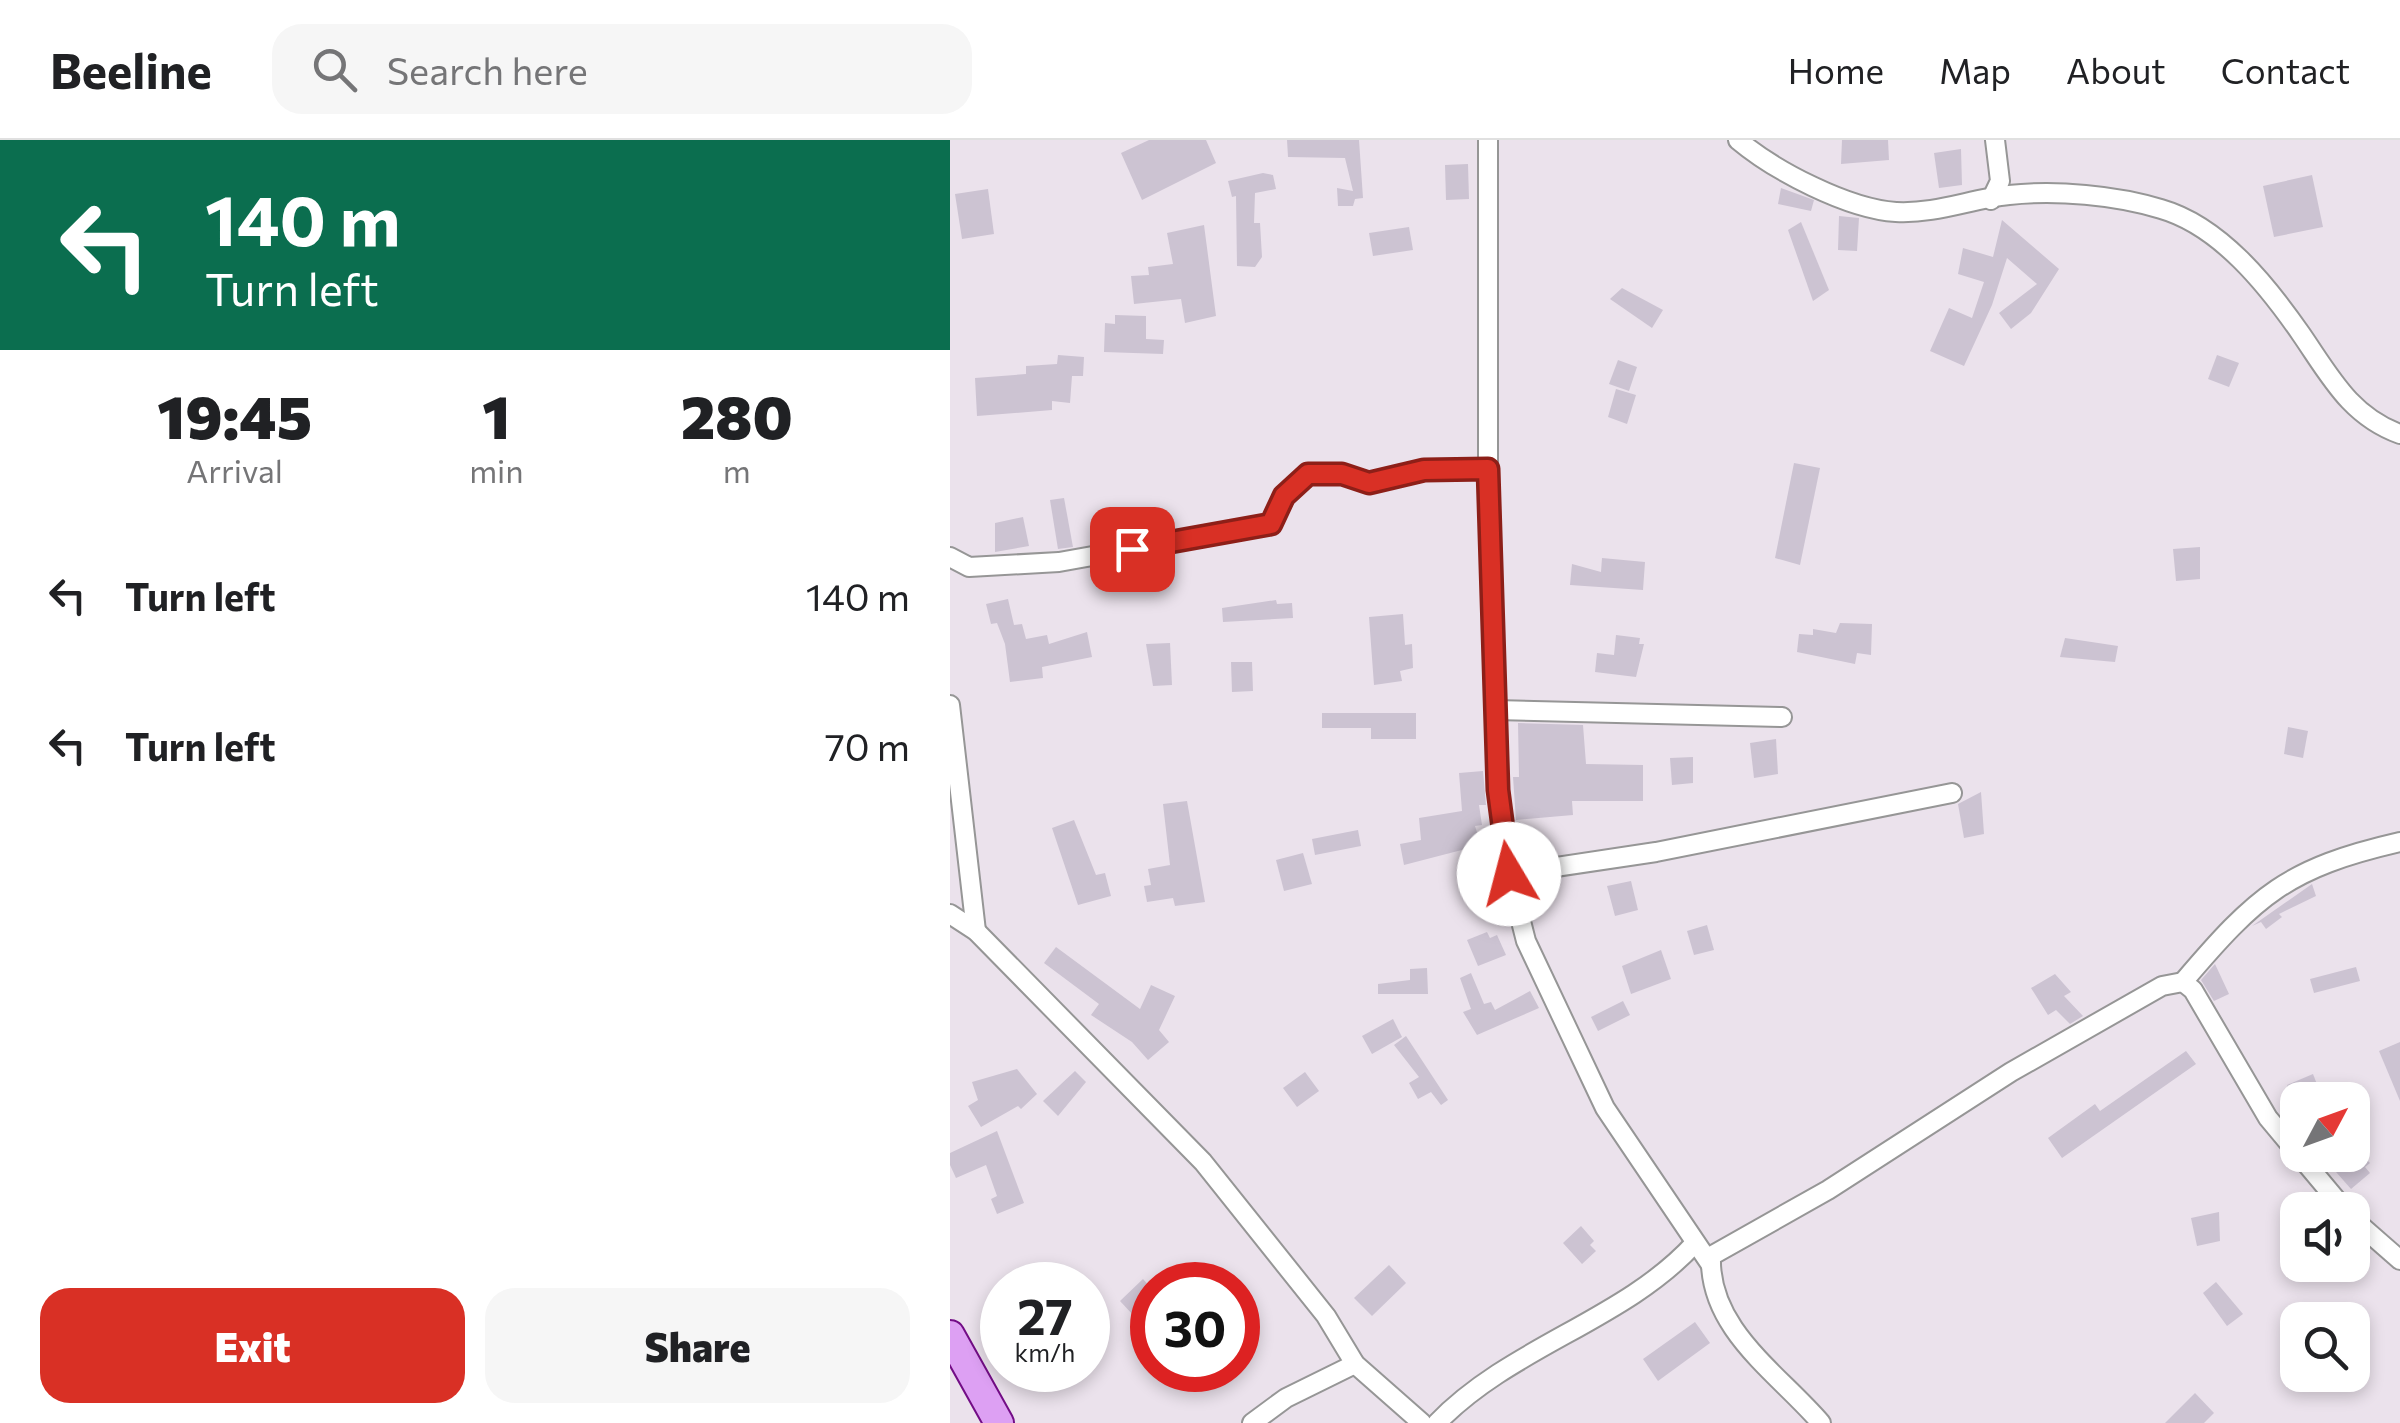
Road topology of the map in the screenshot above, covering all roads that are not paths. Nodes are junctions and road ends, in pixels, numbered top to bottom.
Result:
1 (1488, 140) edge
2 (1738, 140) edge
3 (1994, 140) edge
4 (1992, 200) junction
5 (2400, 434) edge
6 (1488, 469) junction
7 (950, 556) edge
8 (950, 705) edge
9 (1496, 710) junction
10 (1782, 717) dead end
11 (1952, 793) dead end
12 (2400, 842) edge
13 (1509, 874) junction
14 (950, 914) edge
15 (976, 931) junction
16 (2184, 982) junction
17 (2330, 1192) edge
18 (2370, 1234) edge
19 (1695, 1243) junction
20 (2400, 1260) edge
21 (1711, 1265) junction
22 (950, 1334) edge
23 (1356, 1364) junction
24 (1000, 1423) edge
25 (1252, 1423) edge
26 (1422, 1423) edge
27 (1437, 1423) edge
28 (1821, 1423) edge

1 - 6 street
2 - 4 street
3 - 4 street
4 - 5 street
6 - 7 street
6 - 9 street
8 - 15 street
9 - 10 street
9 - 13 street
11 - 13 street
12 - 16 street
13 - 19 street
14 - 15 street
15 - 23 street
16 - 17 street
16 - 21 street
18 - 20 street
19 - 21 street
19 - 27 street
21 - 28 street
22 - 24 main road
23 - 25 street
23 - 26 street

